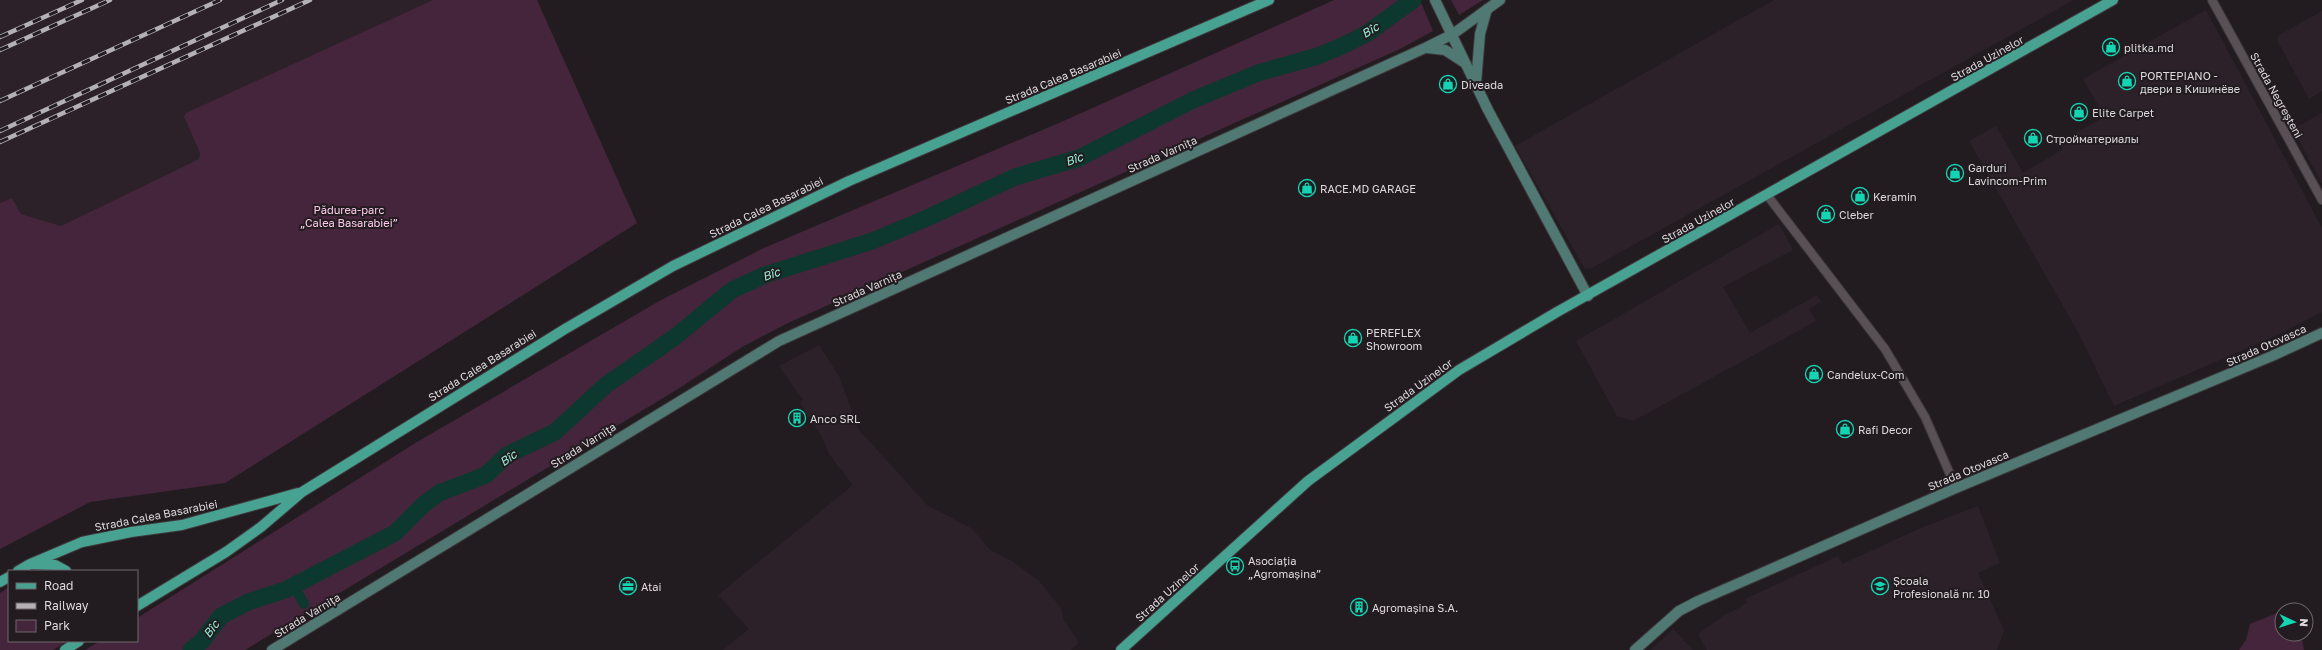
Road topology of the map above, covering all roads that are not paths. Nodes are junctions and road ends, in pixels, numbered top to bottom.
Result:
1 (1269, 0) edge
2 (1435, 0) edge
3 (1500, 0) edge
4 (2113, 0) edge
5 (2212, 0) edge
6 (1487, 9) junction
7 (1452, 34) junction
8 (1425, 48) junction
9 (1466, 64) junction
10 (1476, 86) junction
11 (1767, 195) junction
12 (2322, 200) edge
13 (1588, 296) junction
14 (2322, 333) edge
15 (1956, 488) junction
16 (302, 492) junction
17 (30, 564) junction
18 (20, 570) edge
19 (64, 570) edge
20 (138, 605) edge
21 (77, 642) edge
22 (65, 650) edge
23 (272, 650) edge
24 (1121, 650) edge
25 (1635, 650) edge

1 - 16 main road, Strada Calea Basarabiei
2 - 7 street
3 - 6 street, Strada Varnița
4 - 11 main road, Strada Uzinelor
5 - 12 street, Strada Negreșteni
6 - 7 street, Strada Varnița
6 - 10 street
7 - 8 street, Strada Varnița
7 - 9 street
8 - 9 street
8 - 23 street, Strada Varnița
9 - 10 street
10 - 13 street
11 - 13 main road, Strada Uzinelor
11 - 15 street
13 - 24 main road, Strada Uzinelor
14 - 15 street, Strada Otovasca
15 - 25 street, Strada Otovasca
16 - 17 main road, Strada Calea Basarabiei
16 - 20 main road, Strada Calea Basarabiei
17 - 18 main road, Strada Calea Basarabiei
17 - 19 main road
21 - 22 main road

